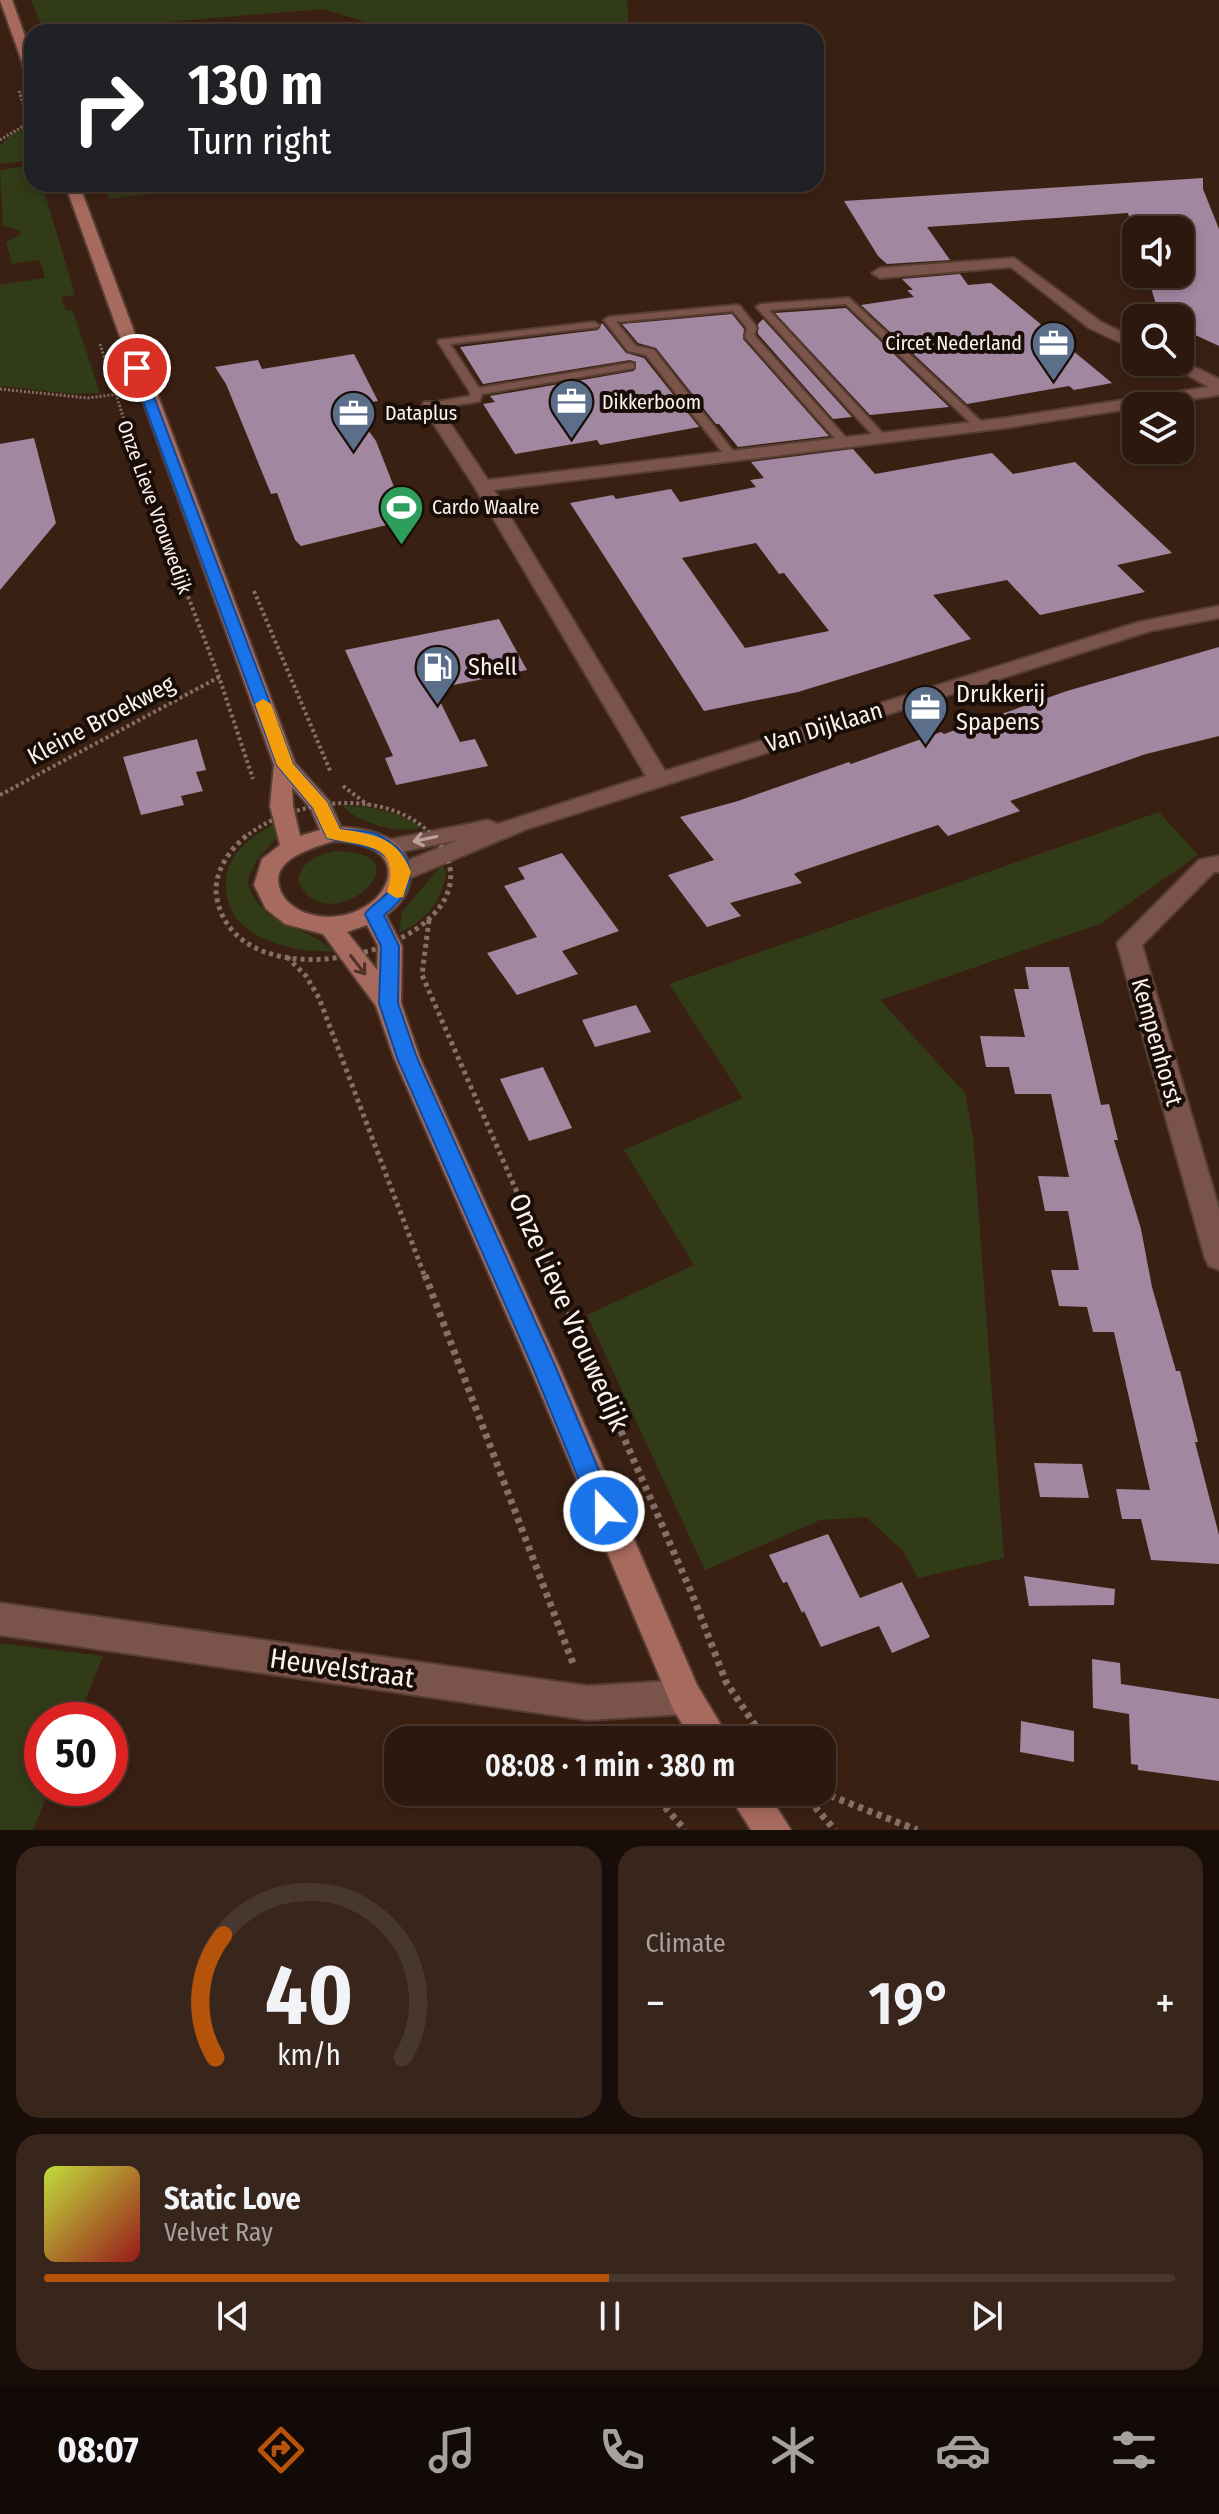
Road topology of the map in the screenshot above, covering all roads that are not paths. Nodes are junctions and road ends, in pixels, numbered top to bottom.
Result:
1 (6, 0) edge
2 (24, 51) edge
3 (75, 192) edge
4 (880, 273) dead end
5 (594, 325) dead end
6 (1122, 338) edge
7 (630, 366) dead end
8 (1194, 374) edge
9 (1219, 387) edge
10 (476, 392) junction
11 (430, 406) joint
12 (980, 426) junction
13 (881, 438) junction
14 (844, 442) junction
15 (731, 456) junction
16 (483, 486) junction
17 (1219, 612) edge
18 (285, 765) junction
19 (659, 779) junction
20 (333, 834) junction
21 (292, 846) junction
22 (440, 846) junction
23 (386, 847) junction
24 (1219, 864) edge
25 (402, 872) junction
26 (374, 914) junction
27 (329, 925) junction
28 (388, 1003) junction
29 (1219, 1258) edge
30 (0, 1619) edge
31 (685, 1697) junction
32 (703, 1726) edge
33 (755, 1806) edge
34 (773, 1830) edge

1 - 2 main road
3 - 18 main road, Onze Lieve Vrouwedijk
4 - 6 street
5 - 10 lane
7 - 10 lane
8 - 9 street
9 - 12 street
10 - 11 lane
11 - 16 street
12 - 13 street
12 - 13 lane
13 - 14 street
14 - 15 street
14 - 15 lane
15 - 16 street
16 - 19 street
17 - 19 street, Van Dijklaan
18 - 20 main road, Onze Lieve Vrouwedijk
18 - 21 main road, Onze Lieve Vrouwedijk
19 - 22 street, Van Dijklaan
20 - 21 main road
20 - 23 main road
21 - 27 main road
22 -> 23 street, Van Dijklaan
22 - 25 street, Van Dijklaan
23 - 25 main road
24 - 29 street, Kempenhorst
25 - 26 main road
26 - 27 main road
26 - 28 main road, Onze Lieve Vrouwedijk
27 -> 28 main road, Onze Lieve Vrouwedijk
28 - 31 main road, Onze Lieve Vrouwedijk
30 - 31 street, Heuvelstraat
31 - 32 main road, Onze Lieve Vrouwedijk
33 - 34 main road

